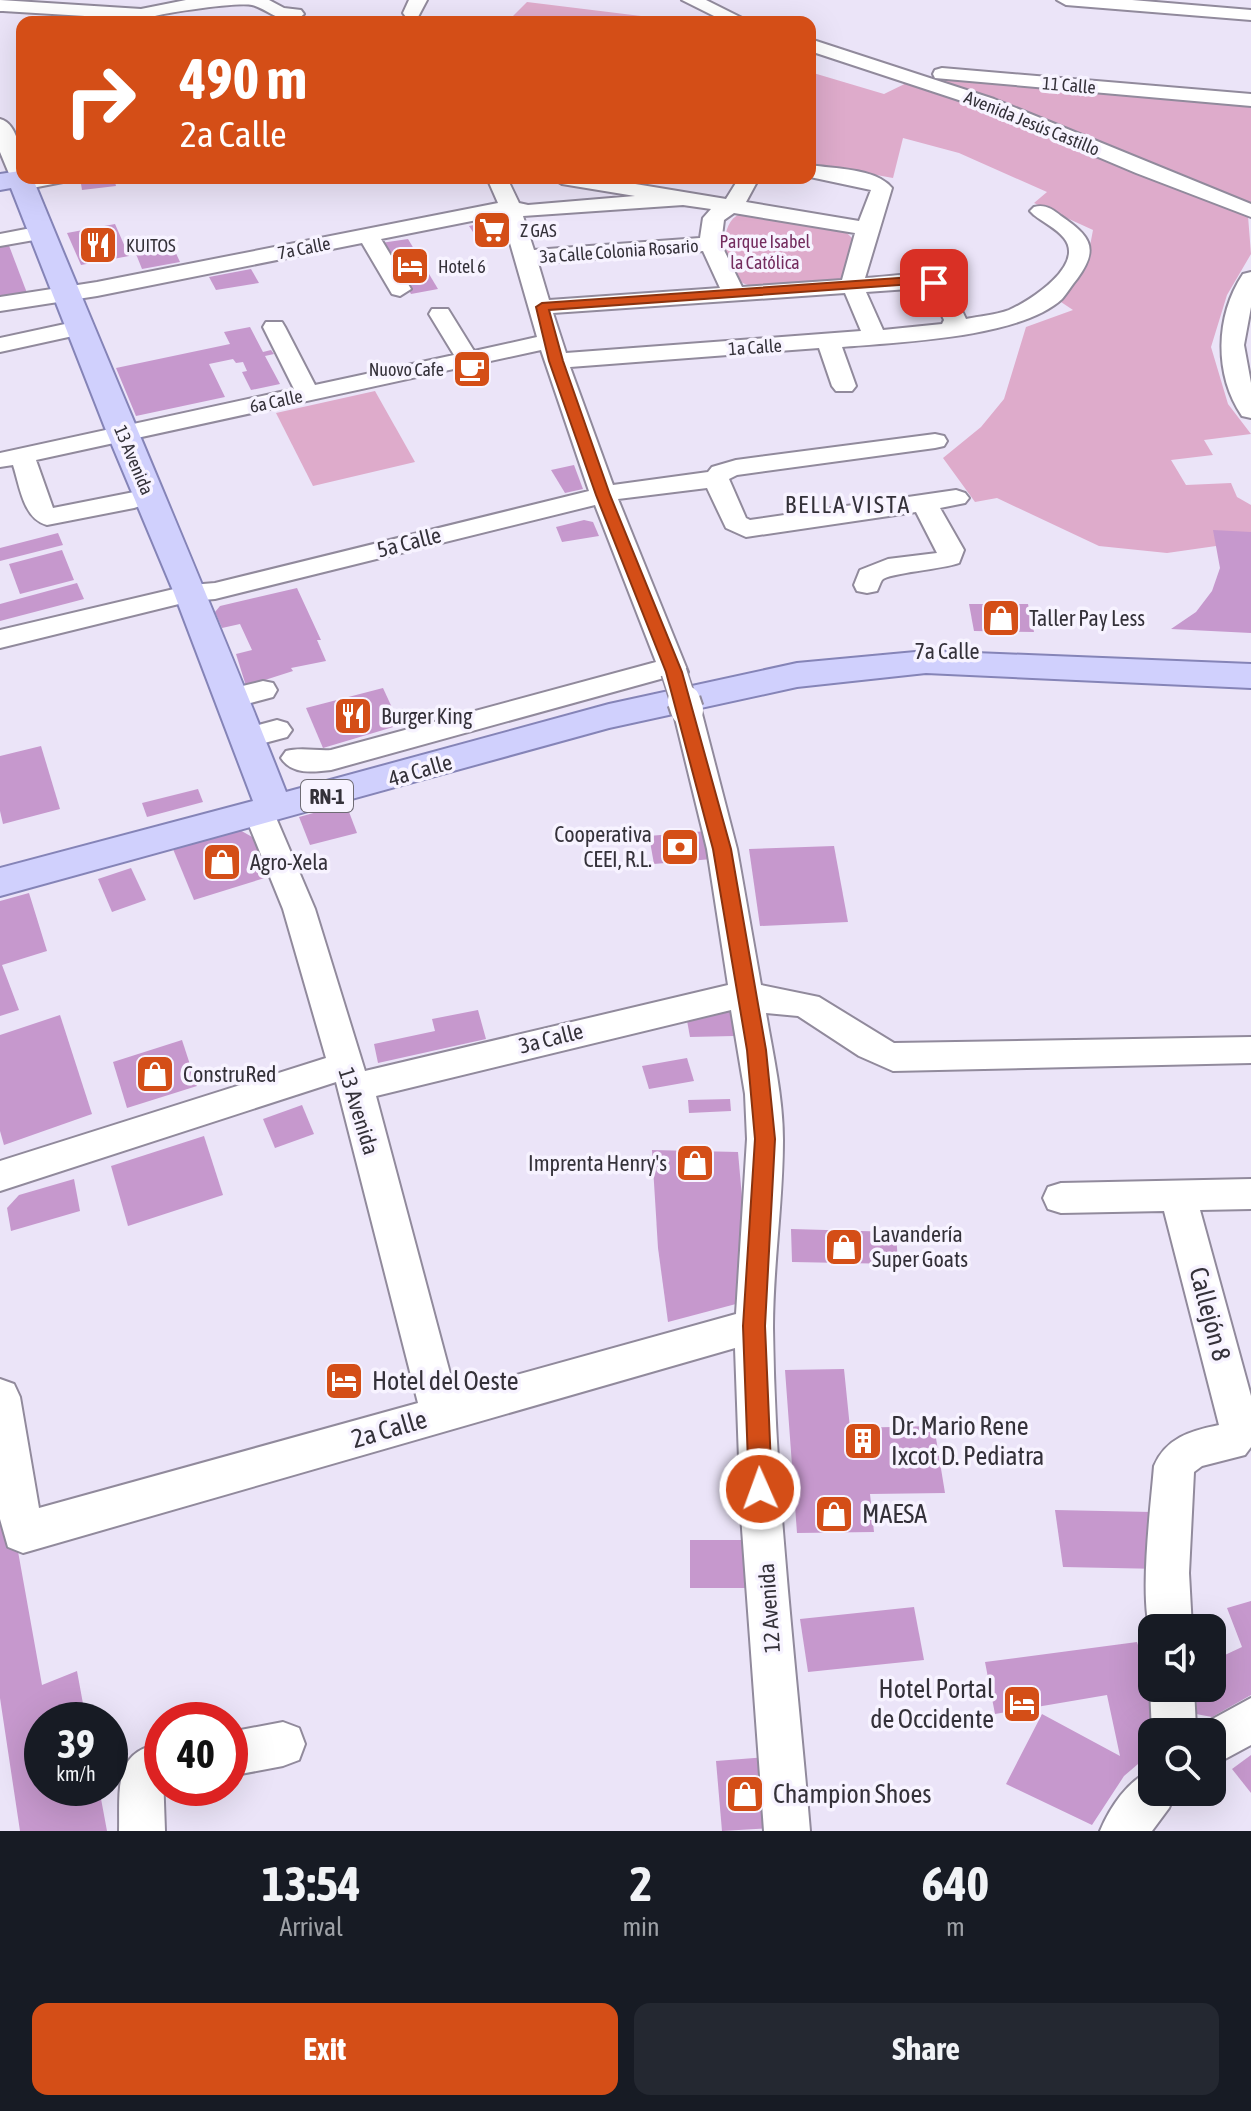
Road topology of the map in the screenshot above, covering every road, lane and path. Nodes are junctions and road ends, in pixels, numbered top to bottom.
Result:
1 (248, 0) edge
2 (256, 0) edge
3 (1066, 0) edge
4 (695, 1) edge
5 (3, 3) edge
6 (295, 14) dead end
7 (1251, 15) edge
8 (123, 16) edge
9 (147, 16) edge
10 (728, 16) edge
11 (816, 47) edge
12 (887, 69) junction
13 (1251, 100) edge
14 (0, 125) edge
15 (816, 172) edge
16 (10, 181) edge
17 (597, 184) edge
18 (746, 184) edge
19 (506, 188) edge
20 (683, 199) junction
21 (733, 206) junction
22 (1041, 211) dead end
23 (1251, 211) edge
24 (867, 229) junction
25 (368, 235) junction
26 (13, 237) edge
27 (710, 244) junction
28 (527, 257) junction
29 (1251, 279) edge
30 (852, 284) junction
31 (400, 289) dead end
32 (734, 293) junction
33 (66, 301) junction
34 (0, 304) edge
35 (542, 307) junction
36 (0, 313) edge
37 (440, 314) dead end
38 (274, 327) dead end
39 (952, 327) junction
40 (875, 337) junction
41 (828, 341) junction
42 (0, 345) edge
43 (552, 345) junction
44 (464, 353) junction
45 (401, 370) junction
46 (844, 386) dead end
47 (306, 390) junction
48 (1251, 411) edge
49 (113, 432) junction
50 (935, 441) dead end
51 (7, 456) edge
52 (716, 479) junction
53 (603, 495) junction
54 (956, 498) dead end
55 (134, 500) junction
56 (924, 503) junction
57 (867, 585) dead end
58 (189, 599) junction
59 (0, 639) edge
60 (0, 650) edge
61 (1251, 663) edge
62 (1251, 676) edge
63 (666, 689) junction
64 (277, 730) dead end
65 (246, 738) junction
66 (296, 758) dead end
67 (257, 802) junction
68 (0, 866) edge
69 (0, 882) edge
70 (747, 993) junction
71 (1251, 1050) edge
72 (350, 1076) junction
73 (0, 1176) edge
74 (1251, 1194) edge
75 (1178, 1196) junction
76 (1061, 1198) dead end
77 (754, 1326) junction
78 (0, 1397) edge
79 (441, 1414) junction
80 (1169, 1614) edge
81 (1251, 1720) edge
82 (1226, 1735) edge
83 (283, 1744) dead end
84 (248, 1751) edge
85 (144, 1776) edge
86 (1142, 1806) edge
87 (142, 1831) edge
88 (787, 1831) edge
89 (1123, 1831) edge

1 - 9 street
2 - 6 street
3 - 7 street
4 - 10 street
5 - 8 street
11 - 12 street, Avenida Jesús Castillo
12 - 13 street, 11 Calle
12 - 23 street, Avenida Jesús Castillo
14 - 16 street, 13 Avenida
15 - 24 street
16 - 26 main road, 13 Avenida
16 - 33 main road, 13 Avenida
17 - 20 street
18 - 21 street
19 - 20 street
19 - 25 street, 7a Calle
19 - 28 street, 12 Avenida
20 - 21 street
21 - 24 street
21 - 27 street
22 - 39 street, 1a Calle
24 - 30 street
25 - 31 street
25 - 33 street, 7a Calle
26 - 33 main road, 13 Avenida
27 - 28 street, 3a Calle Colonia Rosario
27 - 32 street
28 - 35 street, 12 Avenida
29 - 48 street
30 - 32 street
30 - 39 street
30 - 40 street
32 - 35 street
33 - 34 street, 7a Calle
33 - 36 street, 7a Calle
33 - 42 street
33 - 49 main road, 13 Avenida
35 - 43 street, 12 Avenida
37 - 44 street
38 - 47 street
39 - 40 street, 1a Calle
40 - 41 street, 1a Calle
41 - 43 street, 1a Calle
41 - 46 street
43 - 44 street, 6a Calle
43 - 45 street, 6a Calle
43 - 53 street, 12 Avenida
44 - 45 street, 6a Calle
45 - 47 street, 6a Calle
47 - 49 street, 6a Calle
49 - 51 street, 6a Calle
49 - 55 main road, 13 Avenida
49 - 58 main road, 13 Avenida
50 - 52 street, 5a Calle
51 - 55 street
52 - 53 street, 5a Calle
52 - 56 street
53 - 58 street, 5a Calle
53 - 63 street, 12 Avenida
54 - 56 street
55 - 58 main road, 13 Avenida
56 - 57 street
58 - 59 street, 5a Calle
58 - 60 street, 5a Calle
58 - 65 main road, 13 Avenida
58 - 67 main road, 13 Avenida
61 - 63 main road, 7a Calle / RN-1
62 - 63 main road, 7a Calle / RN-1
63 - 66 street
63 - 67 main road, 4a Calle / RN-1
63 - 70 street, 12 Avenida
64 - 65 street
65 - 67 main road, 13 Avenida
67 - 68 main road, 4a Calle / RN-1
67 - 69 main road, 4a Calle / RN-1
67 - 72 street, 13 Avenida
70 - 71 street
70 - 72 street, 3a Calle
70 - 77 street, 12 Avenida
72 - 73 street, 3a Calle
72 - 79 street, 13 Avenida
74 - 75 street
75 - 76 street
75 - 80 street, Callejón 8
77 - 79 street, 2a Calle
77 - 88 street, 12 Avenida
78 - 79 street, 2a Calle
81 - 82 street
83 - 84 street
85 - 87 street
86 - 89 street

